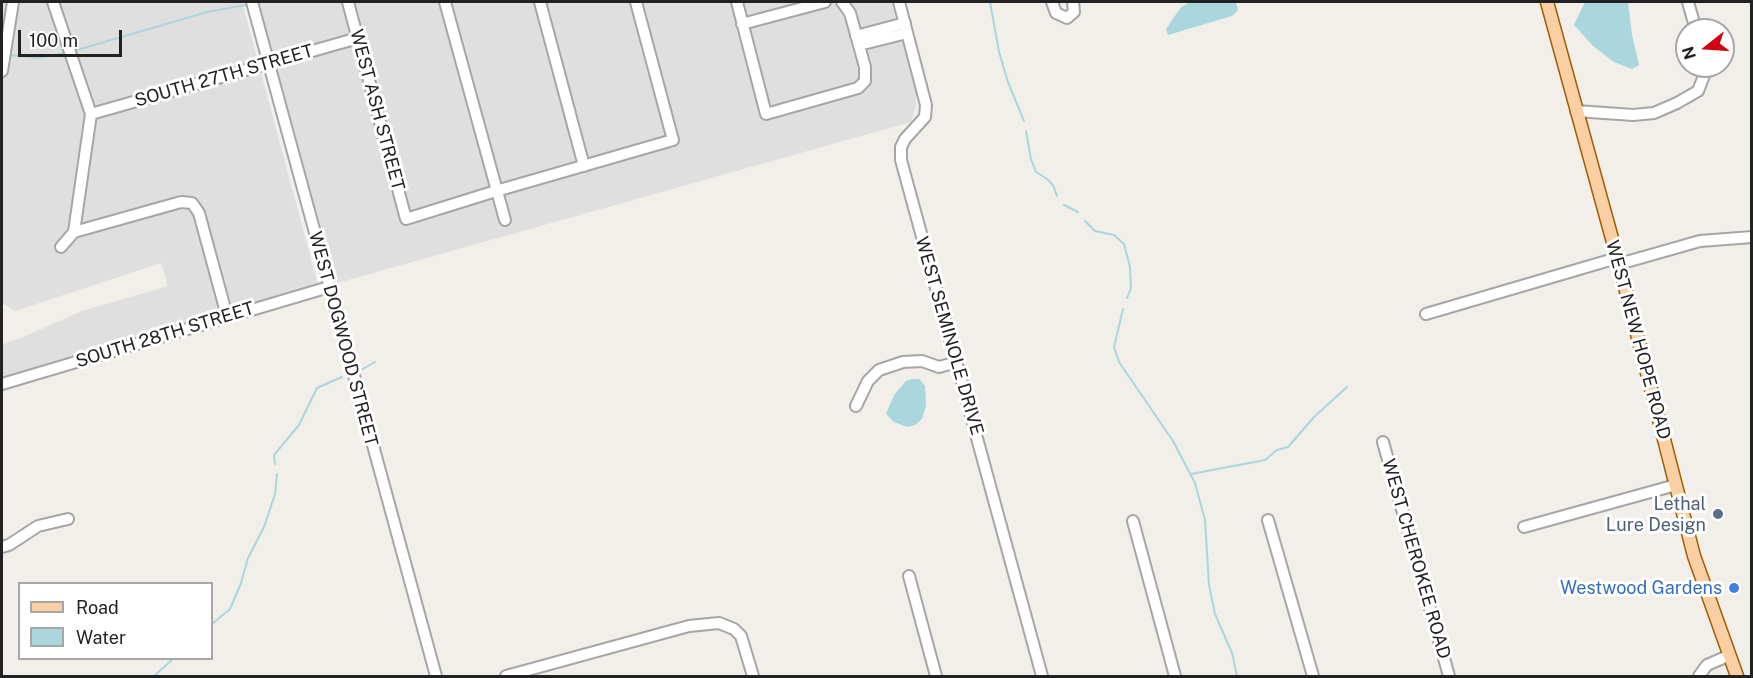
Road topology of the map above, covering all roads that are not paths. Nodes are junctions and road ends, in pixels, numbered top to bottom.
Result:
1 (2, 2) edge
2 (14, 2) edge
3 (53, 2) edge
4 (252, 2) edge
5 (348, 2) edge
6 (445, 2) edge
7 (540, 2) edge
8 (636, 2) edge
9 (737, 2) edge
10 (825, 2) edge
11 (842, 2) edge
12 (899, 2) edge
13 (1052, 2) edge
14 (1073, 2) edge
15 (1547, 2) edge
16 (1688, 2) edge
17 (1693, 18) edge
18 (742, 24) junction
19 (906, 28) junction
20 (358, 38) junction
21 (858, 40) junction
22 (268, 63) junction
23 (2, 71) edge
24 (1703, 78) edge
25 (1576, 111) junction
26 (91, 114) junction
27 (584, 165) junction
28 (496, 191) junction
29 (505, 220) dead end
30 (74, 232) junction
31 (1752, 237) edge
32 (61, 247) dead end
33 (1618, 261) junction
34 (329, 287) junction
35 (1426, 314) dead end
36 (227, 316) junction
37 (957, 362) junction
38 (2, 384) edge
39 (856, 406) dead end
40 (1383, 442) dead end
41 (1676, 485) junction
42 (68, 519) dead end
43 (1268, 520) dead end
44 (1132, 521) dead end
45 (1524, 527) dead end
46 (2, 547) edge
47 (909, 576) dead end
48 (1728, 656) junction
49 (436, 676) edge
50 (507, 676) edge
51 (753, 676) edge
52 (936, 676) edge
53 (1042, 676) edge
54 (1175, 676) edge
55 (1312, 676) edge
56 (1449, 676) edge
57 (1699, 676) edge
58 (1737, 676) edge

1 - 2 street
2 - 23 street
3 - 26 street
4 - 22 street, WEST DOGWOOD STREET
5 - 20 street, WEST ASH STREET
6 - 28 street
7 - 27 street
8 - 27 street
9 - 18 street
10 - 18 street
11 - 21 street
12 - 19 street, WEST SEMINOLE DRIVE
13 - 14 street
15 - 25 main road, WEST NEW HOPE ROAD
16 - 17 street
18 - 21 street
19 - 21 street
19 - 37 street, WEST SEMINOLE DRIVE
20 - 22 street, SOUTH 27TH STREET
20 - 28 street, WEST ASH STREET
22 - 26 street, SOUTH 27TH STREET
22 - 34 street, WEST DOGWOOD STREET
24 - 25 street
25 - 33 main road, WEST NEW HOPE ROAD
26 - 30 street
27 - 28 street
28 - 29 street
30 - 32 street
30 - 36 street
31 - 33 street
33 - 35 street
33 - 41 main road, WEST NEW HOPE ROAD
34 - 36 street, SOUTH 28TH STREET
34 - 49 street, WEST DOGWOOD STREET
36 - 38 street, SOUTH 28TH STREET
37 - 39 street
37 - 53 street, WEST SEMINOLE DRIVE
40 - 56 street, WEST CHEROKEE ROAD
41 - 45 street
41 - 48 main road, WEST NEW HOPE ROAD
42 - 46 street
43 - 55 street
44 - 54 street
47 - 52 street
48 - 57 street
48 - 58 main road, WEST NEW HOPE ROAD
50 - 51 street

